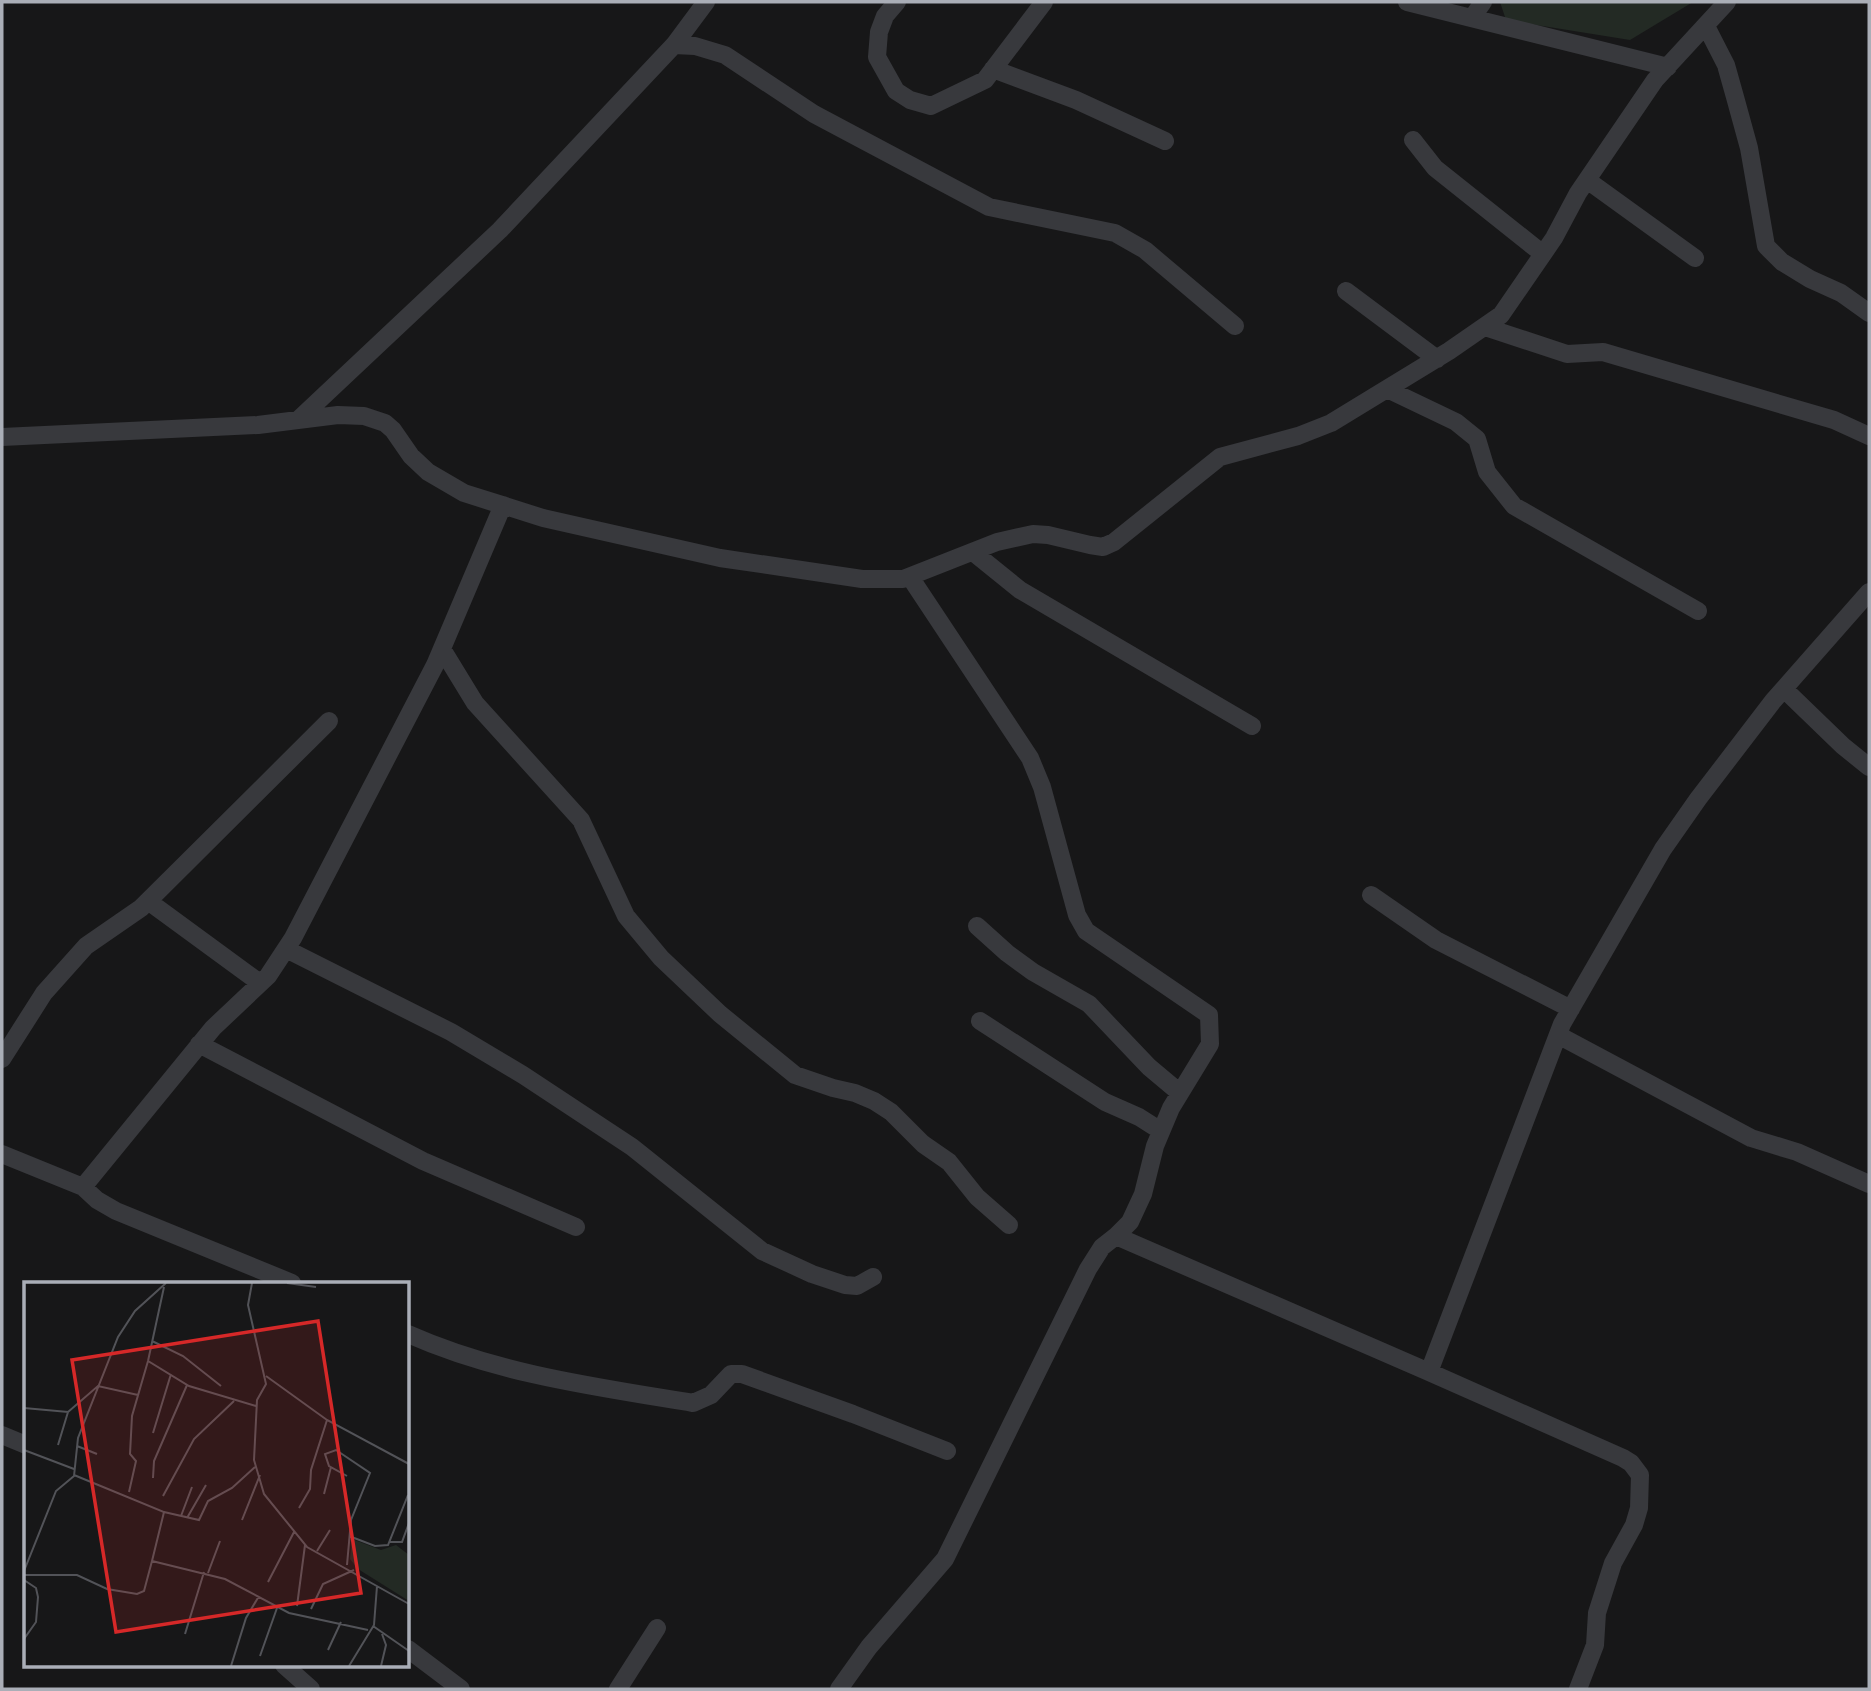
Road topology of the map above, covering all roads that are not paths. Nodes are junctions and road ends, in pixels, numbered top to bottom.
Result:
1 (706, 2) edge
2 (897, 2) edge
3 (1044, 2) edge
4 (1407, 2) edge
5 (1483, 2) edge
6 (1727, 2) edge
7 (1472, 18) junction
8 (1706, 26) junction
9 (674, 45) junction
10 (1668, 67) junction
11 (993, 69) junction
12 (1413, 140) dead end
13 (1165, 141) dead end
14 (1587, 180) junction
15 (1543, 254) junction
16 (1695, 258) dead end
17 (1346, 291) dead end
18 (1869, 313) edge
19 (1234, 326) dead end
20 (1485, 327) junction
21 (1437, 359) junction
22 (1387, 389) junction
23 (298, 420) junction
24 (1869, 436) edge
25 (2, 437) edge
26 (503, 505) junction
27 (973, 552) junction
28 (910, 576) junction
29 (1869, 592) edge
30 (1698, 611) dead end
31 (442, 649) junction
32 (1784, 689) junction
33 (329, 721) dead end
34 (1252, 726) dead end
35 (1869, 767) edge
36 (1371, 895) dead end
37 (148, 901) junction
38 (977, 926) dead end
39 (286, 948) junction
40 (260, 983) junction
41 (1571, 1009) junction
42 (980, 1021) dead end
43 (1558, 1035) junction
44 (199, 1044) junction
45 (2, 1059) edge
46 (1180, 1093) junction
47 (1161, 1131) junction
48 (2, 1154) edge
49 (1869, 1184) edge
50 (83, 1187) junction
51 (1009, 1225) dead end
52 (576, 1227) dead end
53 (1116, 1236) junction
54 (873, 1277) dead end
55 (290, 1282) edge
56 (410, 1335) edge
57 (1429, 1372) junction
58 (2, 1435) edge
59 (24, 1444) edge
60 (947, 1451) dead end
61 (657, 1628) dead end
62 (410, 1650) edge
63 (285, 1666) edge
64 (311, 1689) edge
65 (461, 1689) edge
66 (618, 1689) edge
67 (839, 1689) edge
68 (1578, 1689) edge

1 - 9 street
2 - 11 street
3 - 11 street
4 - 7 street
5 - 7 street
6 - 8 street
7 - 10 street
8 - 10 street
8 - 18 street
9 - 19 street
9 - 23 street
10 - 14 street
11 - 13 street
12 - 15 street
14 - 15 street
14 - 16 street
15 - 20 street
17 - 21 street
20 - 21 street
20 - 24 street
21 - 22 street
22 - 27 street
22 - 30 street
23 - 25 street
23 - 26 street
26 - 28 street
26 - 31 street
27 - 28 street
27 - 34 street
28 - 46 street
29 - 32 street
31 - 39 street
31 - 51 street
32 - 35 street
32 - 41 street
33 - 37 street
36 - 41 street
37 - 40 street
37 - 45 street
38 - 46 street
39 - 40 street
39 - 54 street
40 - 44 street
41 - 43 street
42 - 47 street
43 - 49 street
43 - 57 street
44 - 50 street
44 - 52 street
46 - 47 street
47 - 53 street
48 - 50 street
50 - 55 street
53 - 57 street
53 - 67 street
56 - 60 street
57 - 68 street
58 - 59 street
61 - 66 street
62 - 65 street
63 - 64 street

